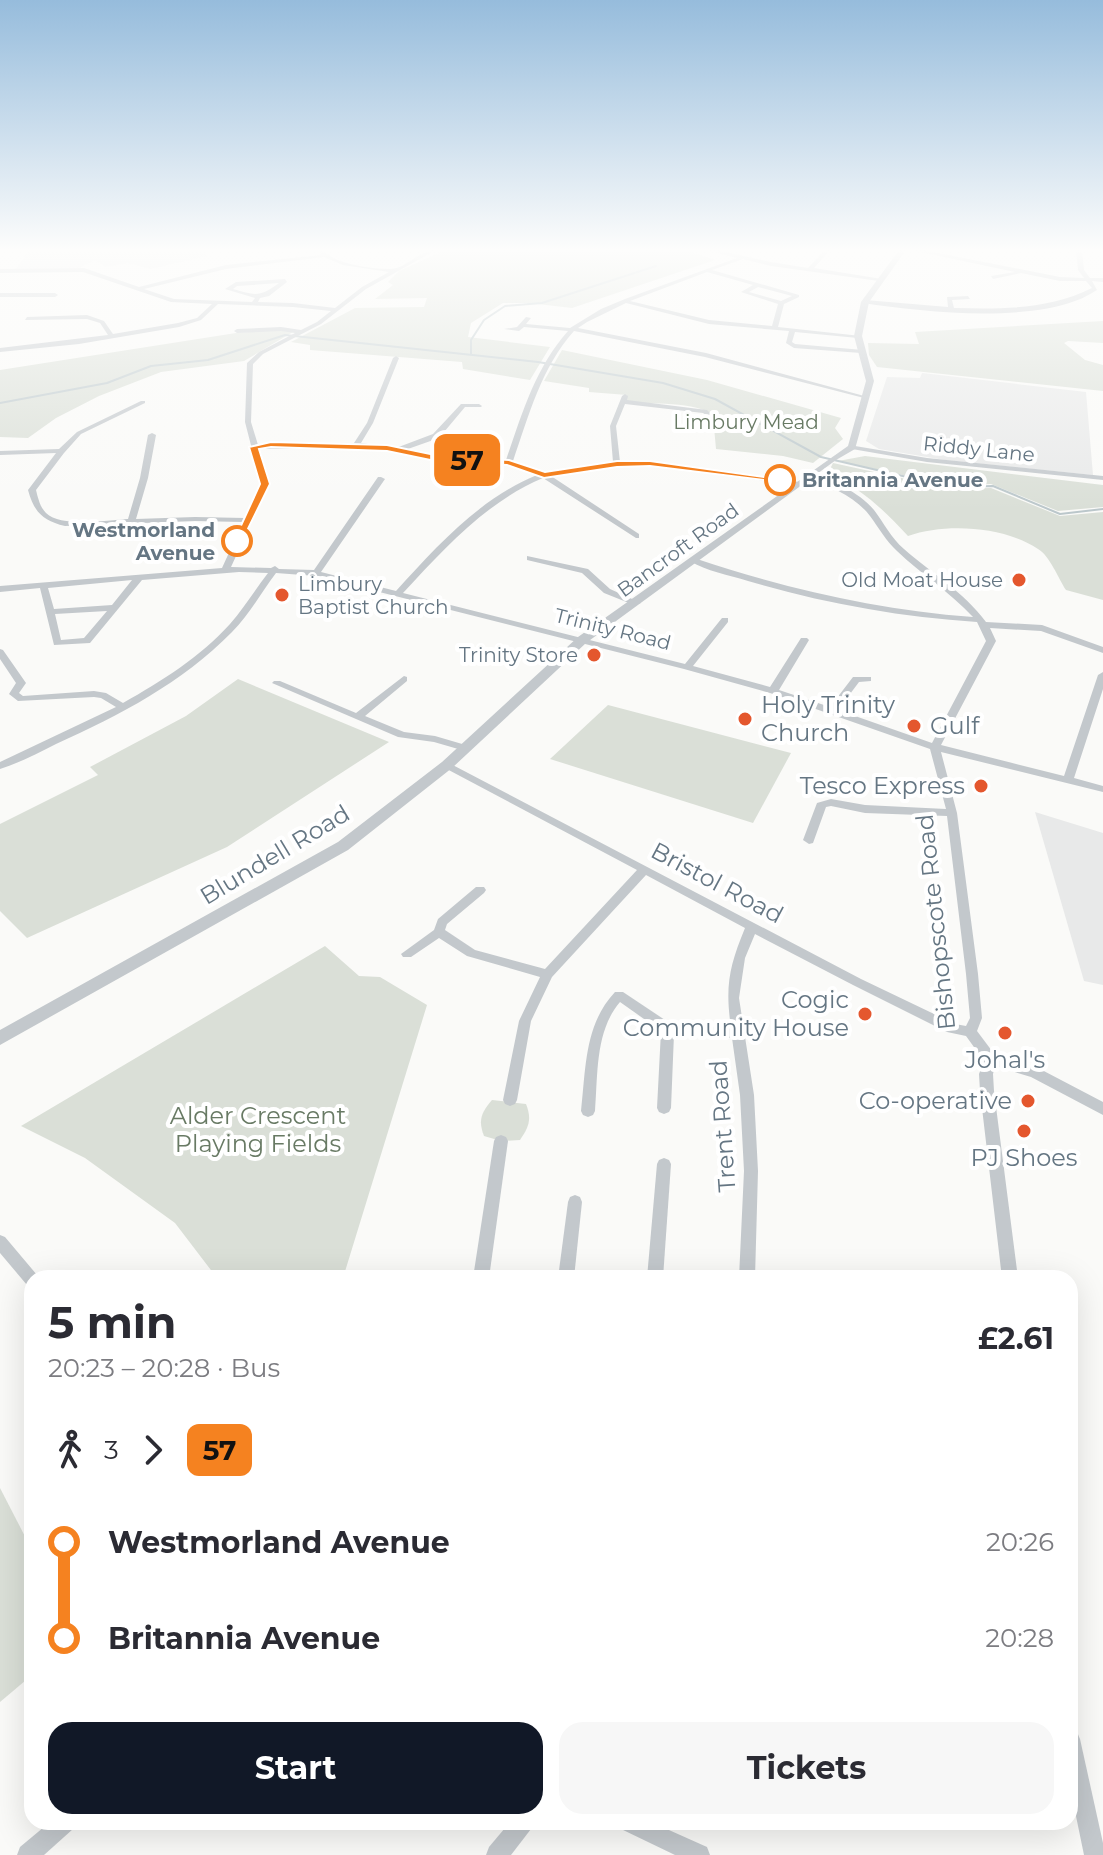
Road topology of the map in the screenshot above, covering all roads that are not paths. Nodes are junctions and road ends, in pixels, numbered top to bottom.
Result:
1 (858, 336) edge
2 (112, 337) edge
3 (293, 337) edge
4 (567, 337) edge
5 (604, 337) edge
6 (791, 337) edge
7 (0, 350) edge
8 (861, 351) junction
9 (770, 355) dead end
10 (396, 358) dead end
11 (769, 370) junction
12 (866, 398) junction
13 (143, 402) dead end
14 (479, 406) dead end
15 (697, 427) dead end
16 (152, 435) dead end
17 (356, 445) junction
18 (254, 447) junction
19 (852, 447) junction
20 (397, 450) junction
21 (61, 451) junction
22 (0, 453) edge
23 (509, 462) junction
24 (617, 464) junction
25 (544, 475) junction
26 (810, 476) junction
27 (1103, 478) edge
28 (381, 479) dead end
29 (799, 484) junction
30 (247, 520) junction
31 (131, 521) junction
32 (636, 536) dead end
33 (530, 558) dead end
34 (694, 561) junction
35 (275, 569) junction
36 (225, 570) junction
37 (316, 573) junction
38 (138, 579) junction
39 (44, 587) junction
40 (0, 589) edge
41 (399, 592) junction
42 (637, 603) junction
43 (113, 608) junction
44 (50, 612) junction
45 (725, 620) dead end
46 (982, 622) junction
47 (582, 640) junction
48 (804, 640) dead end
49 (1103, 650) edge
50 (0, 652) edge
51 (687, 667) junction
52 (1103, 675) edge
53 (404, 679) dead end
54 (868, 679) dead end
55 (277, 683) dead end
56 (773, 691) junction
57 (121, 706) junction
58 (832, 711) junction
59 (357, 717) junction
60 (935, 747) junction
61 (465, 748) junction
62 (447, 765) junction
63 (0, 766) edge
64 (1068, 780) junction
65 (1103, 789) edge
66 (952, 813) junction
67 (809, 840) dead end
68 (644, 870) junction
69 (480, 890) dead end
70 (752, 927) junction
71 (439, 932) junction
72 (407, 954) dead end
73 (547, 974) junction
74 (668, 1029) junction
75 (970, 1032) junction
76 (736, 1033) junction
77 (0, 1038) edge
78 (991, 1060) junction
79 (510, 1100) dead end
80 (664, 1108) dead end
81 (1103, 1109) edge
82 (588, 1111) dead end
83 (501, 1141) dead end
84 (664, 1164) dead end
85 (575, 1202) dead end
86 (0, 1242) edge
87 (24, 1270) edge
88 (482, 1270) edge
89 (567, 1270) edge
90 (656, 1270) edge
91 (747, 1270) edge
92 (1009, 1270) edge
93 (1078, 1776) edge
94 (57, 1830) edge
95 (517, 1830) edge
96 (645, 1830) edge
97 (28, 1855) edge
98 (497, 1855) edge
99 (699, 1855) edge
100 (1095, 1855) edge

1 - 8 street
2 - 7 street
3 - 18 street
4 - 23 street
5 - 11 street
6 - 8 street
8 - 12 street
9 - 11 street
10 - 17 street
11 - 12 street
12 - 19 street
13 - 21 street
14 - 20 street
15 - 24 street
16 - 31 street
17 - 18 street
17 - 20 street
18 - 30 street
19 - 26 street, Bancroft Road
19 - 27 street, Riddy Lane
20 - 23 street
21 - 22 street
21 - 31 street
23 - 25 street
24 - 25 street
24 - 29 street
25 - 32 street
25 - 41 street
26 - 29 street, Bancroft Road
26 - 46 street
28 - 37 street
29 - 34 street, Bancroft Road
30 - 31 street
30 - 36 street
33 - 42 street
34 - 42 street, Bancroft Road
34 - 46 street
35 - 36 street, Trinity Road
35 - 37 street, Trinity Road
35 - 57 street
36 - 38 street, Trinity Road
37 - 41 street, Trinity Road
38 - 39 street, Trinity Road
38 - 43 street
39 - 40 street, Trinity Road
39 - 44 street
41 - 47 street, Trinity Road
42 - 47 street, Bancroft Road
43 - 44 street
43 - 44 street
45 - 51 street
46 - 49 street
46 - 60 street
47 - 51 street, Trinity Road
47 - 61 street, Blundell Road
48 - 56 street
50 - 57 street
51 - 56 street, Trinity Road
52 - 64 street
53 - 59 street
54 - 58 street
55 - 59 street
56 - 58 street, Trinity Road
57 - 63 street
58 - 60 street, Trinity Road
59 - 61 street
60 - 64 street, Trinity Road
60 - 66 street, Bishopscote Road
61 - 62 street, Blundell Road
62 - 68 street, Bristol Road
62 - 77 street, Blundell Road
64 - 65 street, Trinity Road
66 - 67 street
66 - 75 street, Bishopscote Road
68 - 70 street, Bristol Road
68 - 73 street
69 - 71 street
70 - 75 street, Bristol Road
70 - 76 street, Trent Road
71 - 72 street
71 - 73 street
73 - 79 street
74 - 76 street
74 - 80 street
74 - 82 street
75 - 78 street, Bishopscote Road
76 - 91 street, Trent Road
78 - 81 street
78 - 92 street
83 - 88 street
84 - 90 street
85 - 89 street
86 - 87 street
93 - 100 street
94 - 97 street
95 - 98 street
96 - 99 street

